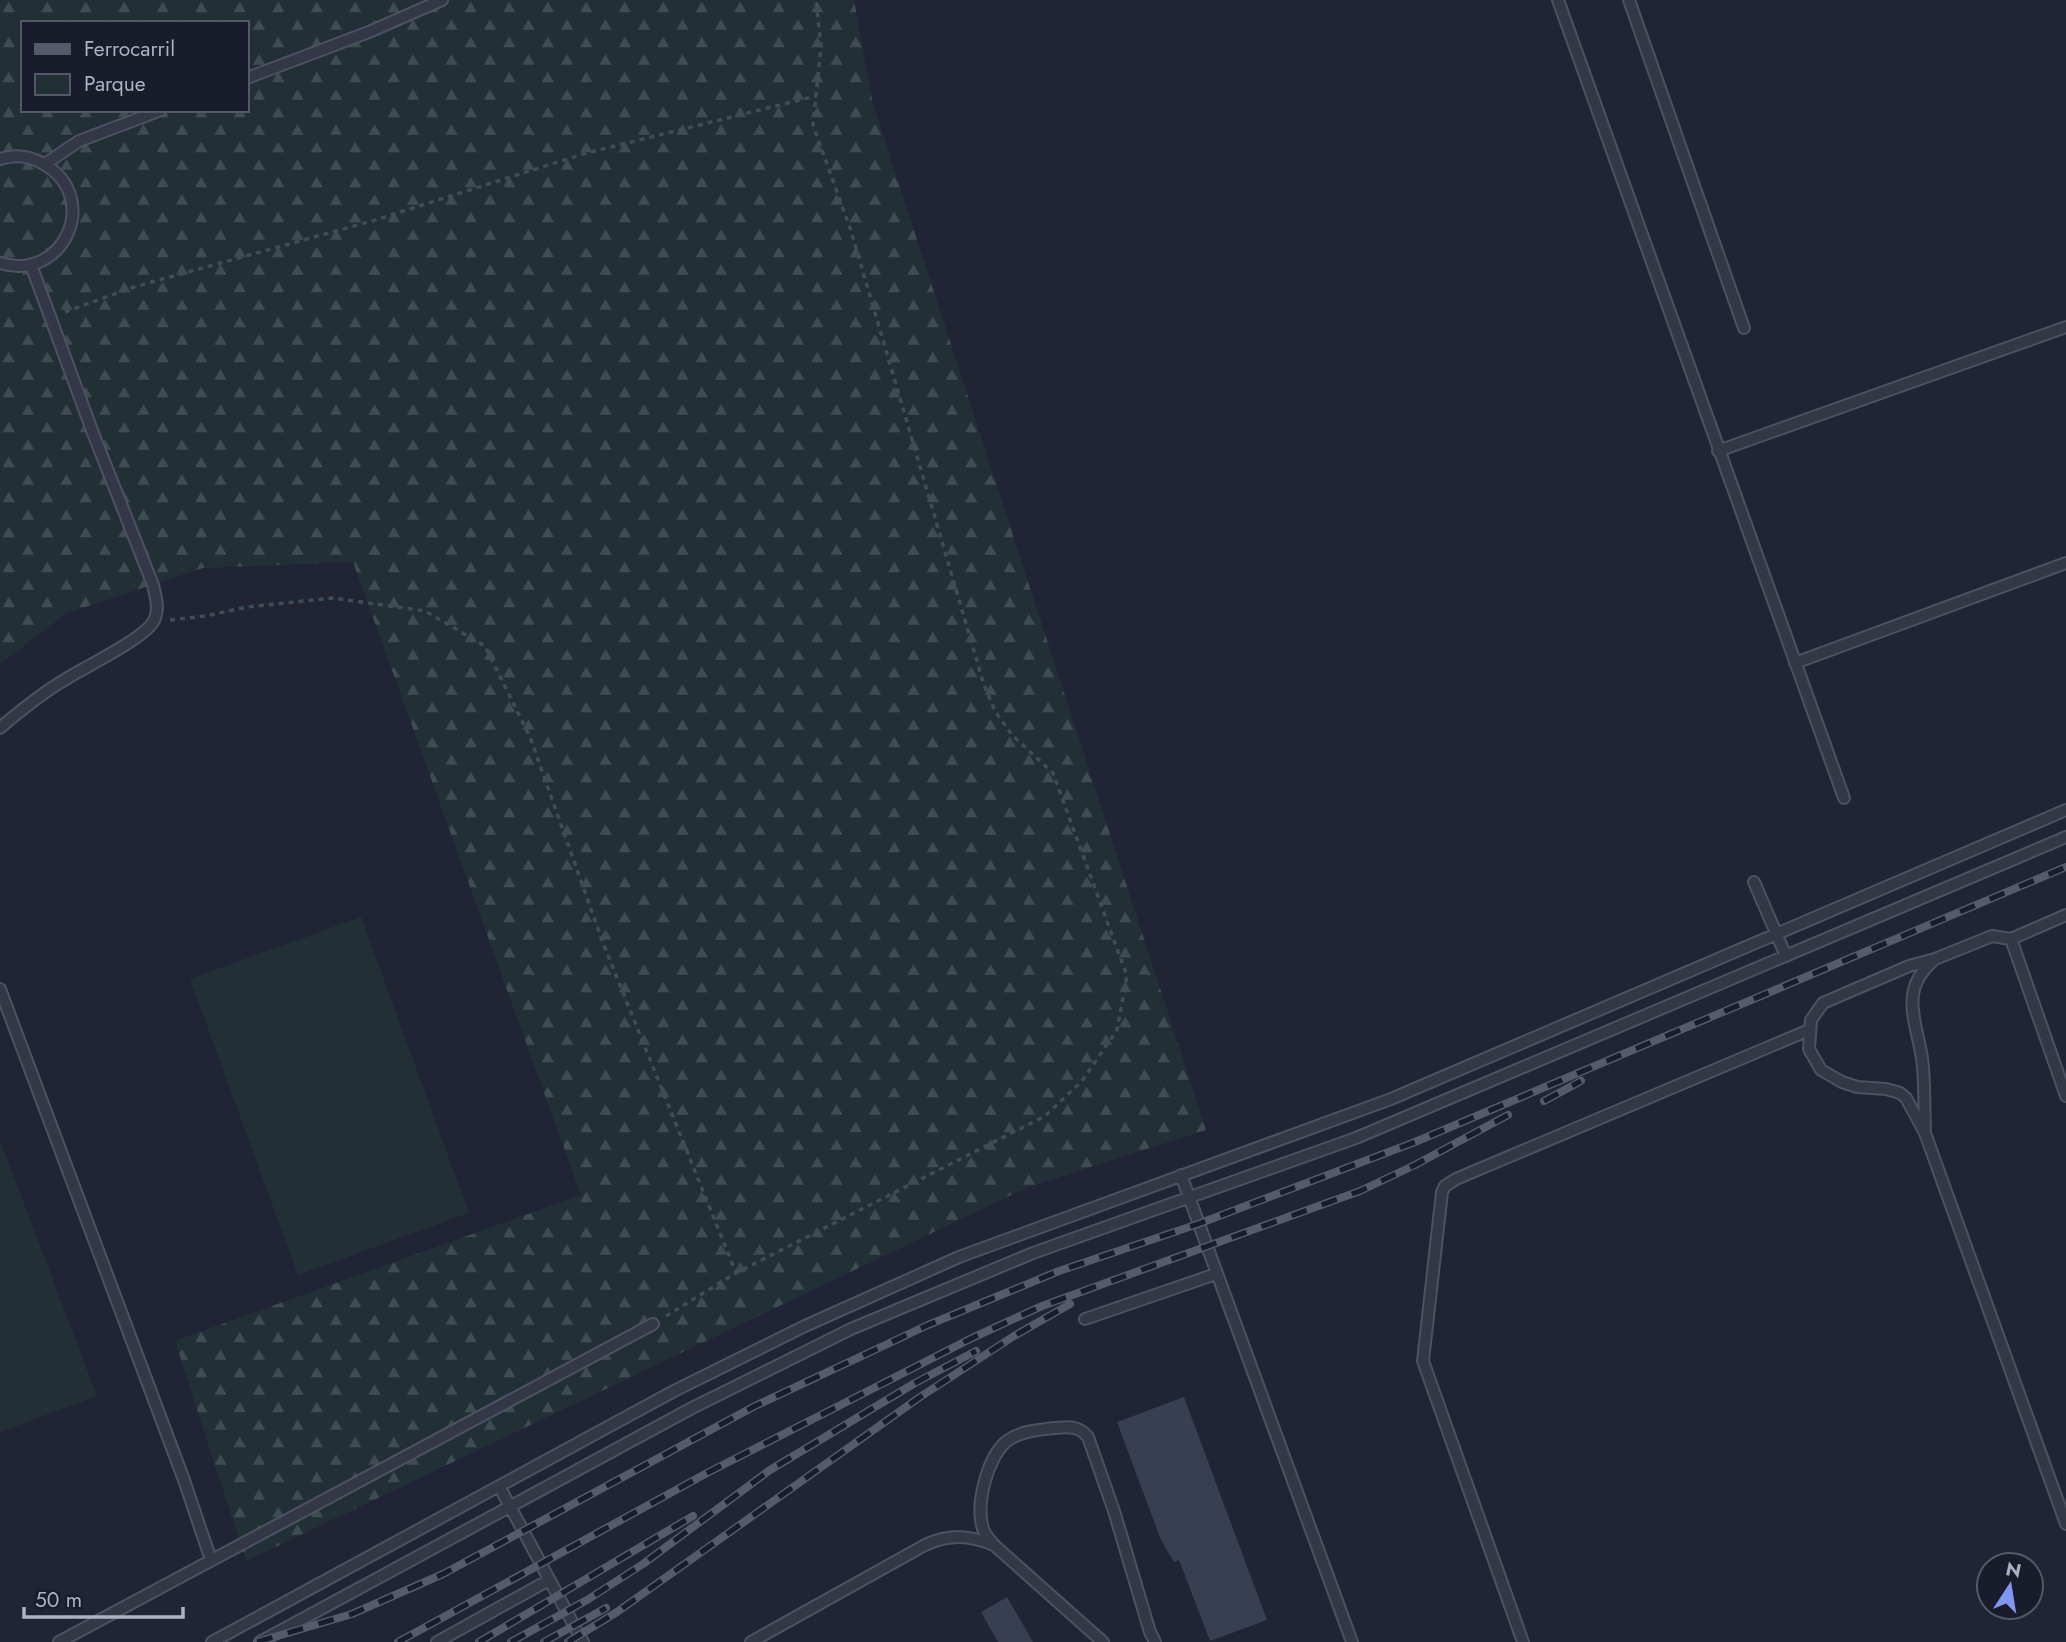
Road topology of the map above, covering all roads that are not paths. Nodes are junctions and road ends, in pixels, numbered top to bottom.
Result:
1 (442, 0) edge
2 (1558, 0) edge
3 (1629, 0) edge
4 (248, 78) edge
5 (156, 112) edge
6 (0, 159) edge
7 (45, 164) junction
8 (1, 264) edge
9 (31, 265) junction
10 (2066, 327) edge
11 (1744, 328) dead end
12 (1718, 451) junction
13 (2066, 563) edge
14 (1795, 663) junction
15 (0, 728) edge
16 (1844, 798) dead end
17 (2066, 810) edge
18 (2066, 837) edge
19 (1754, 882) dead end
20 (2066, 915) edge
21 (1777, 934) junction
22 (2011, 939) junction
23 (1786, 956) junction
24 (1935, 959) junction
25 (0, 989) edge
26 (1809, 1030) junction
27 (2066, 1096) edge
28 (1925, 1133) junction
29 (1181, 1175) junction
30 (1189, 1198) junction
31 (1216, 1274) junction
32 (1085, 1319) dead end
33 (653, 1324) road end
34 (499, 1486) junction
35 (510, 1507) junction
36 (2066, 1524) edge
37 (994, 1545) junction
38 (211, 1560) junction
39 (550, 1580) junction
40 (768, 1631) junction
41 (60, 1642) edge
42 (212, 1642) edge
43 (260, 1642) edge
44 (437, 1642) edge
45 (583, 1642) edge
46 (751, 1642) edge
47 (756, 1642) edge
48 (1103, 1642) edge
49 (1155, 1642) edge
50 (1350, 1642) edge
51 (1523, 1642) edge

1 - 4 lane
2 - 12 lane
3 - 11 lane
5 - 7 lane
6 - 7 lane
7 - 9 lane
8 - 9 lane
9 - 15 lane
10 - 12 lane
12 - 14 lane
13 - 14 lane
14 - 16 lane
17 - 21 lane
18 - 23 lane
19 - 21 lane
20 - 22 lane
21 - 23 lane
21 - 29 lane
22 - 24 lane
22 - 27 lane
23 - 30 lane
24 - 26 lane
24 - 28 lane
25 - 38 lane
26 - 28 lane
26 - 51 lane
28 - 36 lane
29 - 30 lane
29 - 34 lane
30 - 31 lane
30 - 35 lane
31 - 32 lane
31 - 50 lane
33 - 38 lane
34 - 35 lane
34 - 42 lane
35 - 39 lane
35 - 43 lane
37 - 40 lane
37 - 48 lane
37 - 49 lane
38 - 41 lane
39 - 44 lane
39 - 45 lane
40 - 46 lane
40 - 47 lane

